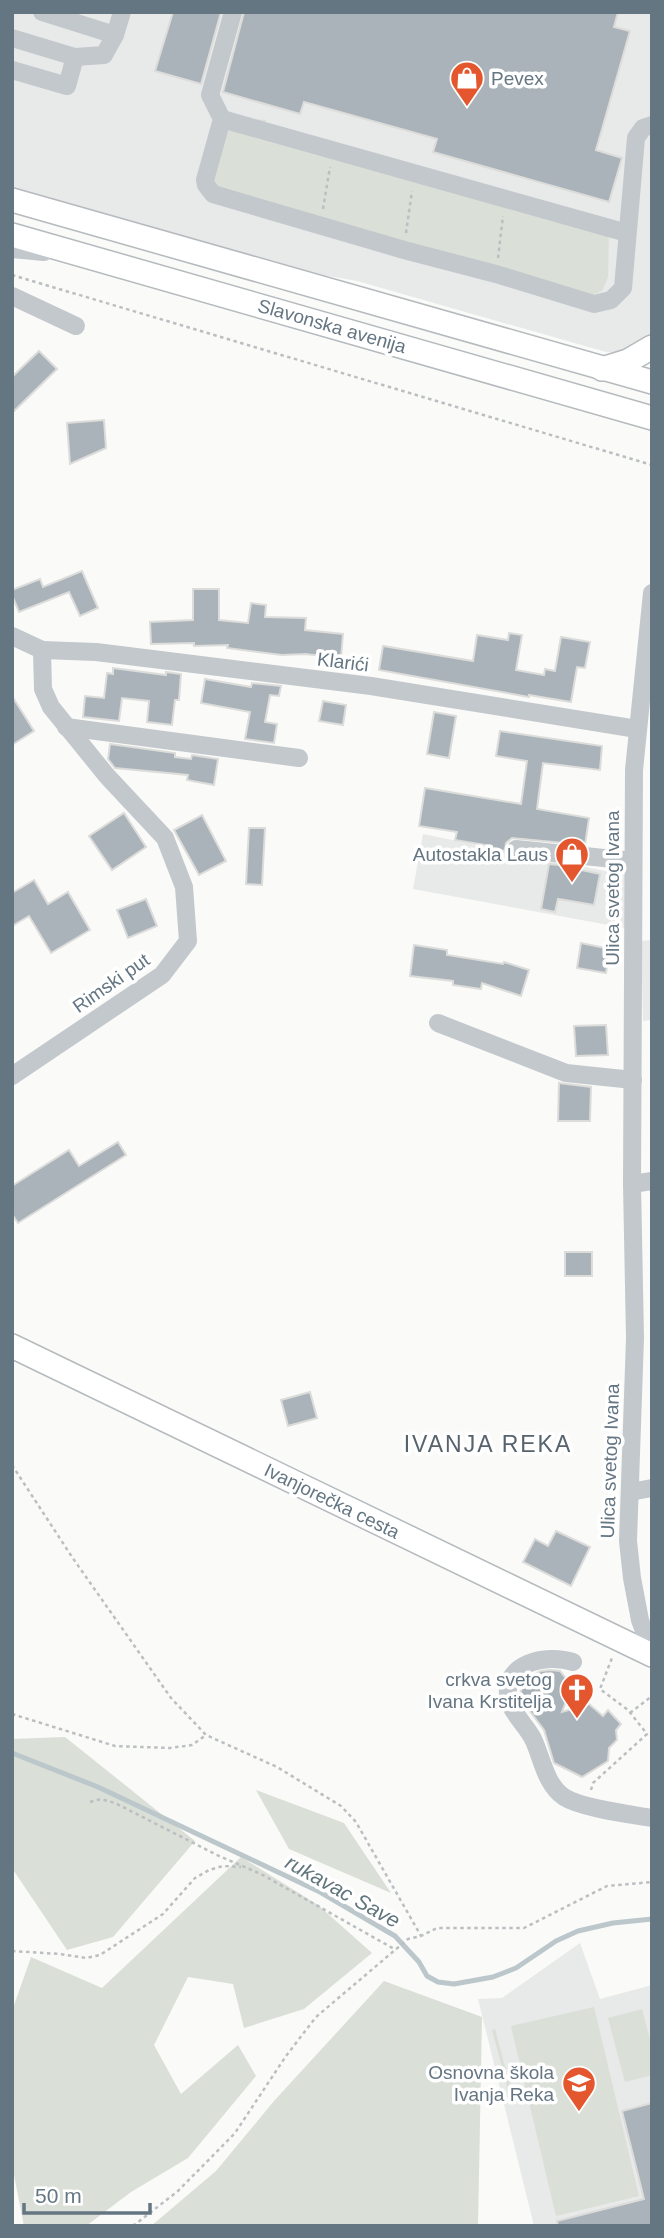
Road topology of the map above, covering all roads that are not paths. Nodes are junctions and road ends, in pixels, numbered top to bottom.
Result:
1 (42, 12) edge
2 (122, 12) edge
3 (233, 12) edge
4 (115, 35) junction
5 (12, 38) edge
6 (75, 57) junction
7 (12, 70) edge
8 (222, 118) junction
9 (652, 125) edge
10 (12, 200) edge
11 (627, 233) junction
12 (12, 235) edge
13 (12, 249) edge
14 (92, 258) junction
15 (12, 296) edge
16 (76, 326) dead end
17 (652, 347) edge
18 (603, 369) junction
19 (652, 383) edge
20 (652, 418) edge
21 (652, 593) edge
22 (12, 636) edge
23 (42, 650) junction
24 (648, 660) edge
25 (641, 692) junction
26 (652, 711) edge
27 (66, 727) junction
28 (638, 729) junction
29 (652, 749) edge
30 (299, 758) dead end
31 (635, 766) junction
32 (516, 849) dead end
33 (633, 861) junction
34 (438, 1023) dead end
35 (12, 1076) edge
36 (633, 1080) junction
37 (652, 1181) edge
38 (632, 1184) junction
39 (643, 1336) edge
40 (12, 1346) edge
41 (652, 1488) edge
42 (630, 1492) junction
43 (646, 1619) edge
44 (652, 1654) edge
45 (573, 1662) dead end
46 (652, 1818) edge

1 - 4 street
2 - 4 street
3 - 8 street
4 - 6 street
5 - 6 street
6 - 7 street
8 - 11 street
8 - 11 street
9 - 11 street
10 - 18 main road, Slavonska avenija
12 - 14 main road, Slavonska avenija
13 - 14 street
14 - 20 main road, Slavonska avenija
15 - 16 street
17 - 18 main road
18 - 19 main road, Slavonska avenija
21 - 24 street, Ulica svetog Ivana
22 - 23 street
23 - 27 street, Rimski put
23 - 28 street, Klarići
24 - 25 street, Ulica svetog Ivana
25 - 26 street
25 - 28 street, Ulica svetog Ivana
27 - 30 street
27 - 35 street, Rimski put
28 - 31 street, Ulica svetog Ivana
29 - 31 street
31 - 33 street, Ulica svetog Ivana
32 - 33 street
33 - 36 street, Ulica svetog Ivana
34 - 36 street
36 - 38 street, Ulica svetog Ivana
37 - 38 street
38 - 39 street, Ulica svetog Ivana
39 - 42 street, Ulica svetog Ivana
40 - 44 main road, Ivanjorečka cesta
41 - 42 street
42 - 43 street, Ulica svetog Ivana
43 - 44 street, Ulica svetog Ivana
45 - 46 street

